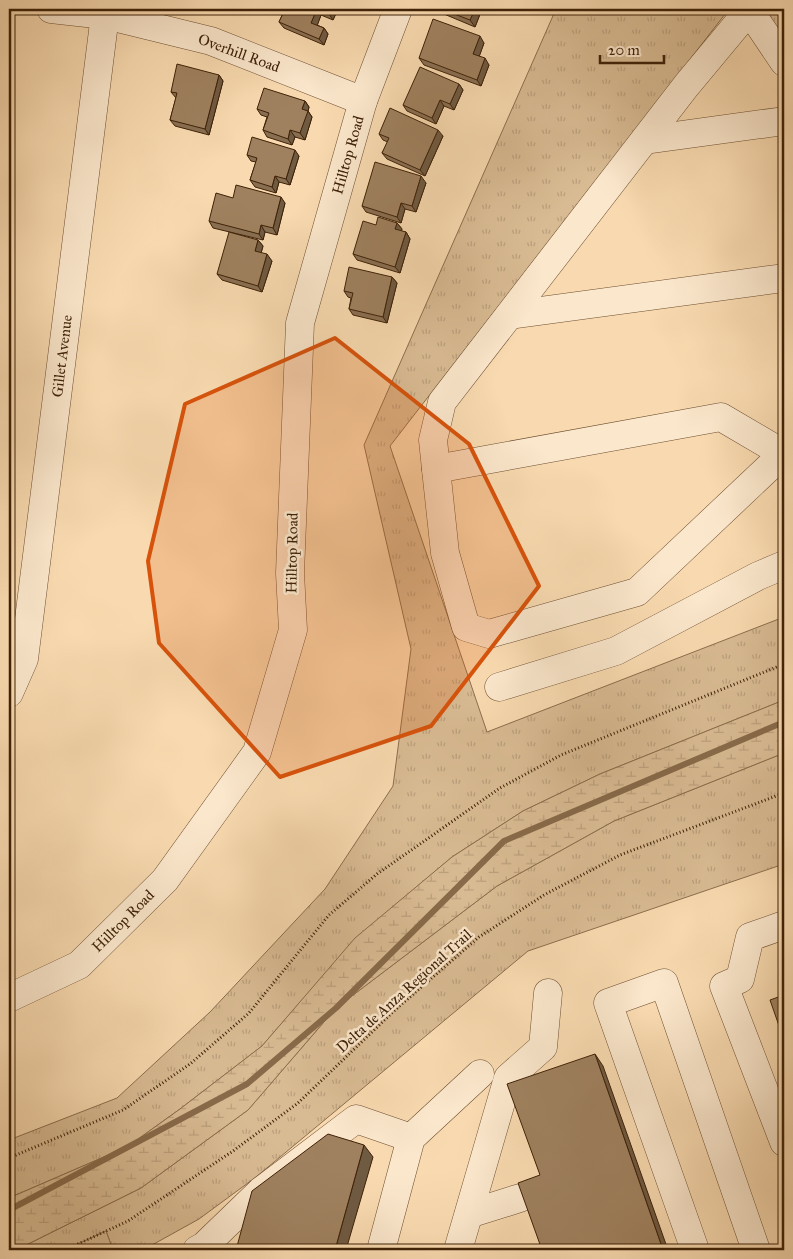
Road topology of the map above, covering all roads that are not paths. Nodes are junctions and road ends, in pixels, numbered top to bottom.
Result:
1 (51, 9) edge
2 (398, 9) edge
3 (750, 9) edge
4 (105, 15) junction
5 (784, 62) edge
6 (363, 101) junction
7 (784, 121) edge
8 (645, 140) junction
9 (784, 278) edge
10 (510, 315) junction
11 (784, 454) edge
12 (436, 469) junction
13 (784, 565) edge
14 (500, 687) dead end
15 (9, 693) edge
16 (784, 925) edge
17 (548, 993) dead end
18 (9, 998) edge
19 (480, 1074) dead end
20 (411, 1138) junction
21 (784, 1142) edge
22 (520, 1198) edge
23 (469, 1214) junction
24 (197, 1250) edge
25 (381, 1250) edge
26 (458, 1250) edge
27 (695, 1250) edge
28 (756, 1250) edge

1 - 4 street, Overhill Road
2 - 6 street, Hilltop Road
3 - 5 street
3 - 8 street
4 - 6 street, Overhill Road
4 - 15 street, Gillet Avenue
6 - 18 street, Hilltop Road
7 - 8 street
8 - 10 street
9 - 10 street
10 - 12 street
11 - 12 street
11 - 12 street
13 - 14 street
16 - 21 street
17 - 23 street
19 - 20 street
20 - 24 street
20 - 25 street
22 - 23 street
23 - 26 street
27 - 28 street

